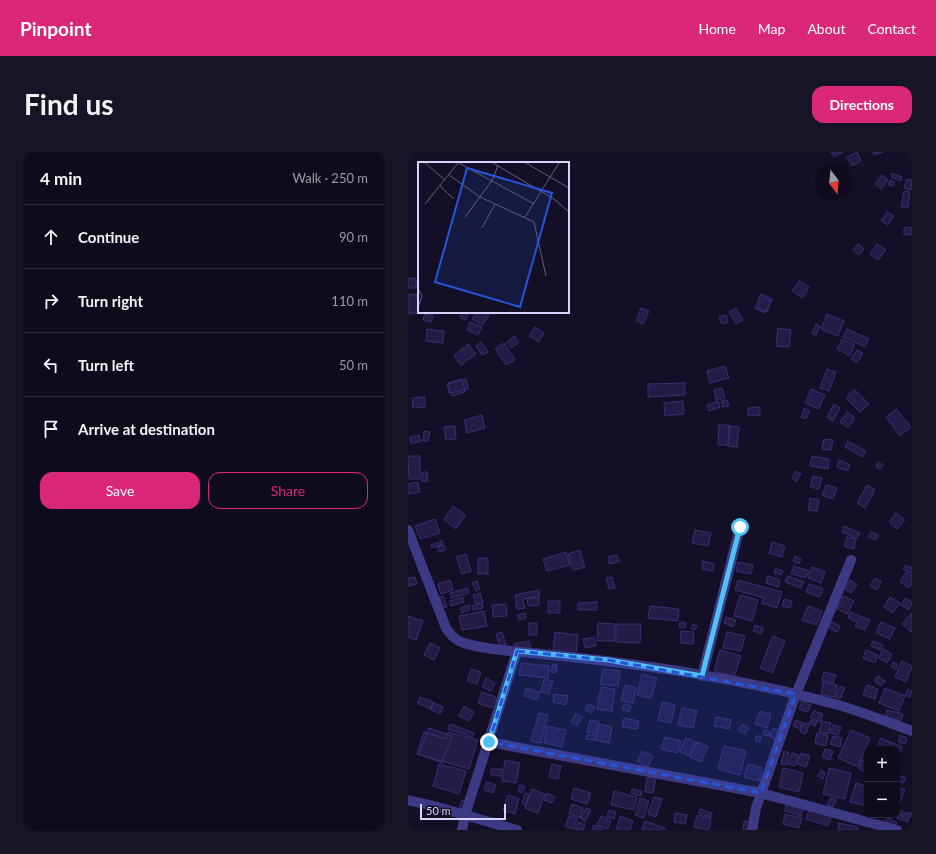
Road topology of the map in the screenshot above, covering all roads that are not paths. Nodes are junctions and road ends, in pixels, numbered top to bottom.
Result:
1 (740, 527) dead end
2 (408, 530) edge
3 (851, 560) dead end
4 (517, 651) junction
5 (702, 676) junction
6 (796, 694) junction
7 (912, 730) edge
8 (489, 742) junction
9 (761, 793) junction
10 (408, 800) edge
11 (465, 815) junction
12 (462, 830) edge
13 (517, 830) edge
14 (752, 830) edge
15 (897, 830) edge

1 - 5 street
2 - 4 street
3 - 6 street
4 - 5 street
4 - 8 street
5 - 6 street
6 - 7 street
6 - 9 street
8 - 9 street
8 - 11 street
9 - 14 street
9 - 15 street
10 - 11 street
11 - 12 street
11 - 13 street

